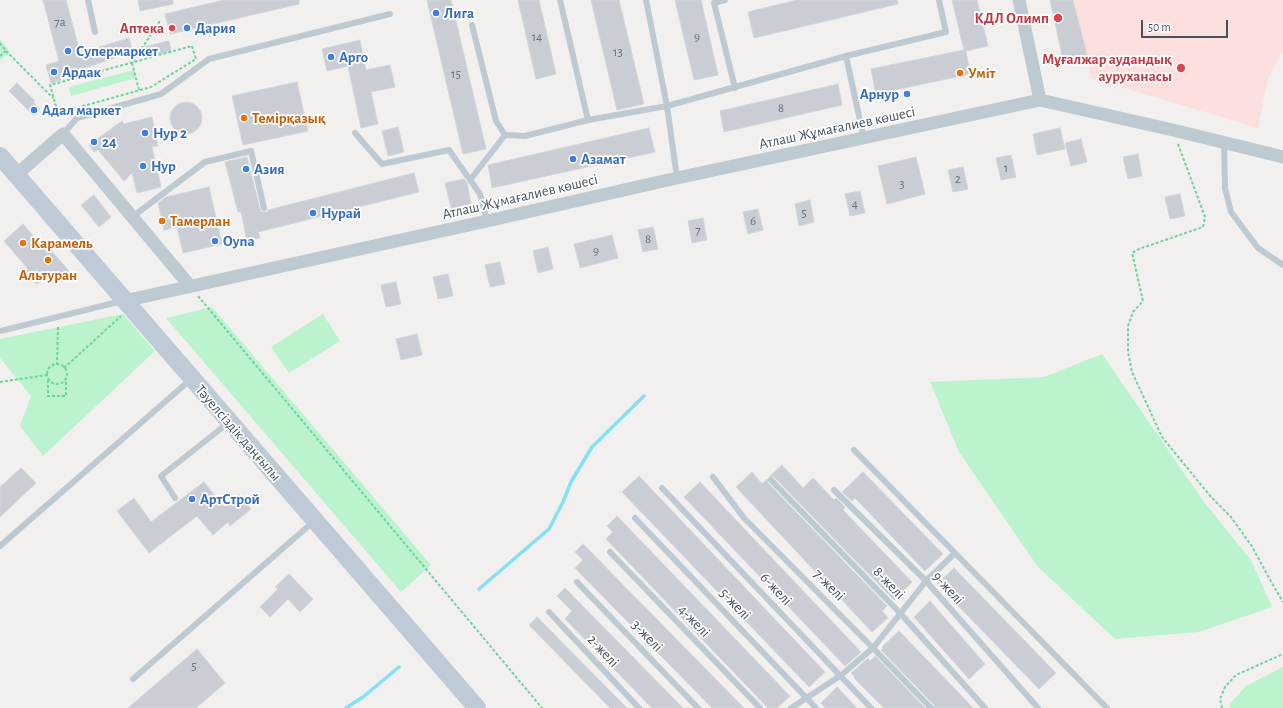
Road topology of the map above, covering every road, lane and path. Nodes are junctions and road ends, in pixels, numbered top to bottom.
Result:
1 (88, 0) edge
2 (560, 0) edge
3 (646, 0) edge
4 (725, 0) edge
5 (939, 0) edge
6 (1019, 0) edge
7 (714, 1) edge
8 (390, 14) dead end
9 (160, 21) dead end
10 (472, 25) dead end
11 (95, 32) dead end
12 (0, 42) edge
13 (6, 51) junction
14 (0, 56) edge
15 (846, 56) junction
16 (132, 63) junction
17 (734, 88) junction
18 (139, 90) junction
19 (53, 98) junction
20 (1040, 100) junction
21 (667, 106) junction
22 (588, 120) junction
23 (1173, 130) junction
24 (355, 133) dead end
25 (63, 134) junction
26 (505, 135) junction
27 (864, 139) junction
28 (1224, 143) junction
29 (0, 156) edge
30 (1283, 158) edge
31 (16, 175) junction
32 (678, 178) junction
33 (470, 180) junction
34 (264, 208) dead end
35 (132, 217) junction
36 (487, 221) junction
37 (1283, 265) edge
38 (190, 286) junction
39 (127, 304) junction
40 (58, 317) junction
41 (0, 331) edge
42 (57, 365) junction
43 (64, 368) junction
44 (48, 377) junction
45 (66, 378) junction
46 (191, 379) junction
47 (0, 382) edge
48 (229, 422) junction
49 (854, 450) dead end
50 (713, 477) dead end
51 (771, 480) dead end
52 (662, 488) dead end
53 (834, 490) dead end
54 (175, 498) dead end
55 (635, 518) dead end
56 (314, 521) junction
57 (0, 546) edge
58 (610, 552) dead end
59 (955, 553) junction
60 (926, 581) junction
61 (577, 582) dead end
62 (1283, 602) edge
63 (549, 612) dead end
64 (900, 614) junction
65 (873, 648) junction
66 (1283, 654) edge
67 (840, 676) junction
68 (133, 680) dead end
69 (806, 697) junction
70 (477, 708) edge
71 (542, 708) edge
72 (639, 708) edge
73 (698, 708) edge
74 (760, 708) edge
75 (791, 708) edge
76 (816, 708) edge
77 (871, 708) edge
78 (931, 708) edge
79 (984, 708) edge
80 (1038, 708) edge
81 (1108, 708) edge
82 (1222, 708) edge

1 - 11 lane
2 - 22 lane
3 - 21 lane
4 - 7 lane
5 - 15 lane
6 - 20 street
7 - 17 lane
8 - 25 lane
9 - 16 path
10 - 26 lane
12 - 13 path
13 - 14 path
13 - 19 path
15 - 17 lane
15 - 27 lane
16 - 18 path
16 - 18 path
16 - 19 path
17 - 21 lane
18 - 19 path
20 - 23 street
20 - 27 street, Атлаш Жұмағалиев көшесі
21 - 22 lane
21 - 32 lane
22 - 26 lane
23 - 28 street
23 - 62 path
24 - 33 lane
25 - 31 street
25 - 35 street
26 - 33 lane
27 - 32 street, Атлаш Жұмағалиев көшесі
28 - 30 street
28 - 37 lane
29 - 31 street, Тәуелсіздік даңғылы
31 - 39 street, Тәуелсіздік даңғылы
32 - 36 street, Атлаш Жұмағалиев көшесі
33 - 36 lane
34 - 35 lane
35 - 38 street
36 - 38 street, Атлаш Жұмағалиев көшесі
38 - 39 street, Атлаш Жұмағалиев көшесі
38 - 71 path
39 - 40 lane
39 - 43 path
39 - 46 street, Тәуелсіздік даңғылы
40 - 41 lane
40 - 42 path
42 - 43 path
42 - 44 path
43 - 45 path
44 - 45 path
44 - 45 path
44 - 47 path
46 - 48 street, Тәуелсіздік даңғылы
46 - 57 lane
48 - 54 lane
48 - 56 street, Тәуелсіздік даңғылы
49 - 59 lane
50 - 65 lane, 7-желі
51 - 64 lane, 8-желі
52 - 67 lane, 6-желі
53 - 60 lane, 9-желі
55 - 69 lane, 5-желі
56 - 68 lane
56 - 70 street, Тәуелсіздік даңғылы
58 - 74 lane, 4-желі
59 - 60 lane
59 - 81 lane
60 - 64 lane
60 - 80 lane, 9-желі
61 - 73 lane, 3-желі
63 - 72 lane, 2-желі
64 - 65 lane
64 - 79 lane, 8-желі
65 - 67 lane
65 - 78 lane, 7-желі
66 - 82 path
67 - 69 lane
67 - 77 lane, 6-желі
69 - 75 lane
69 - 76 lane, 5-желі

